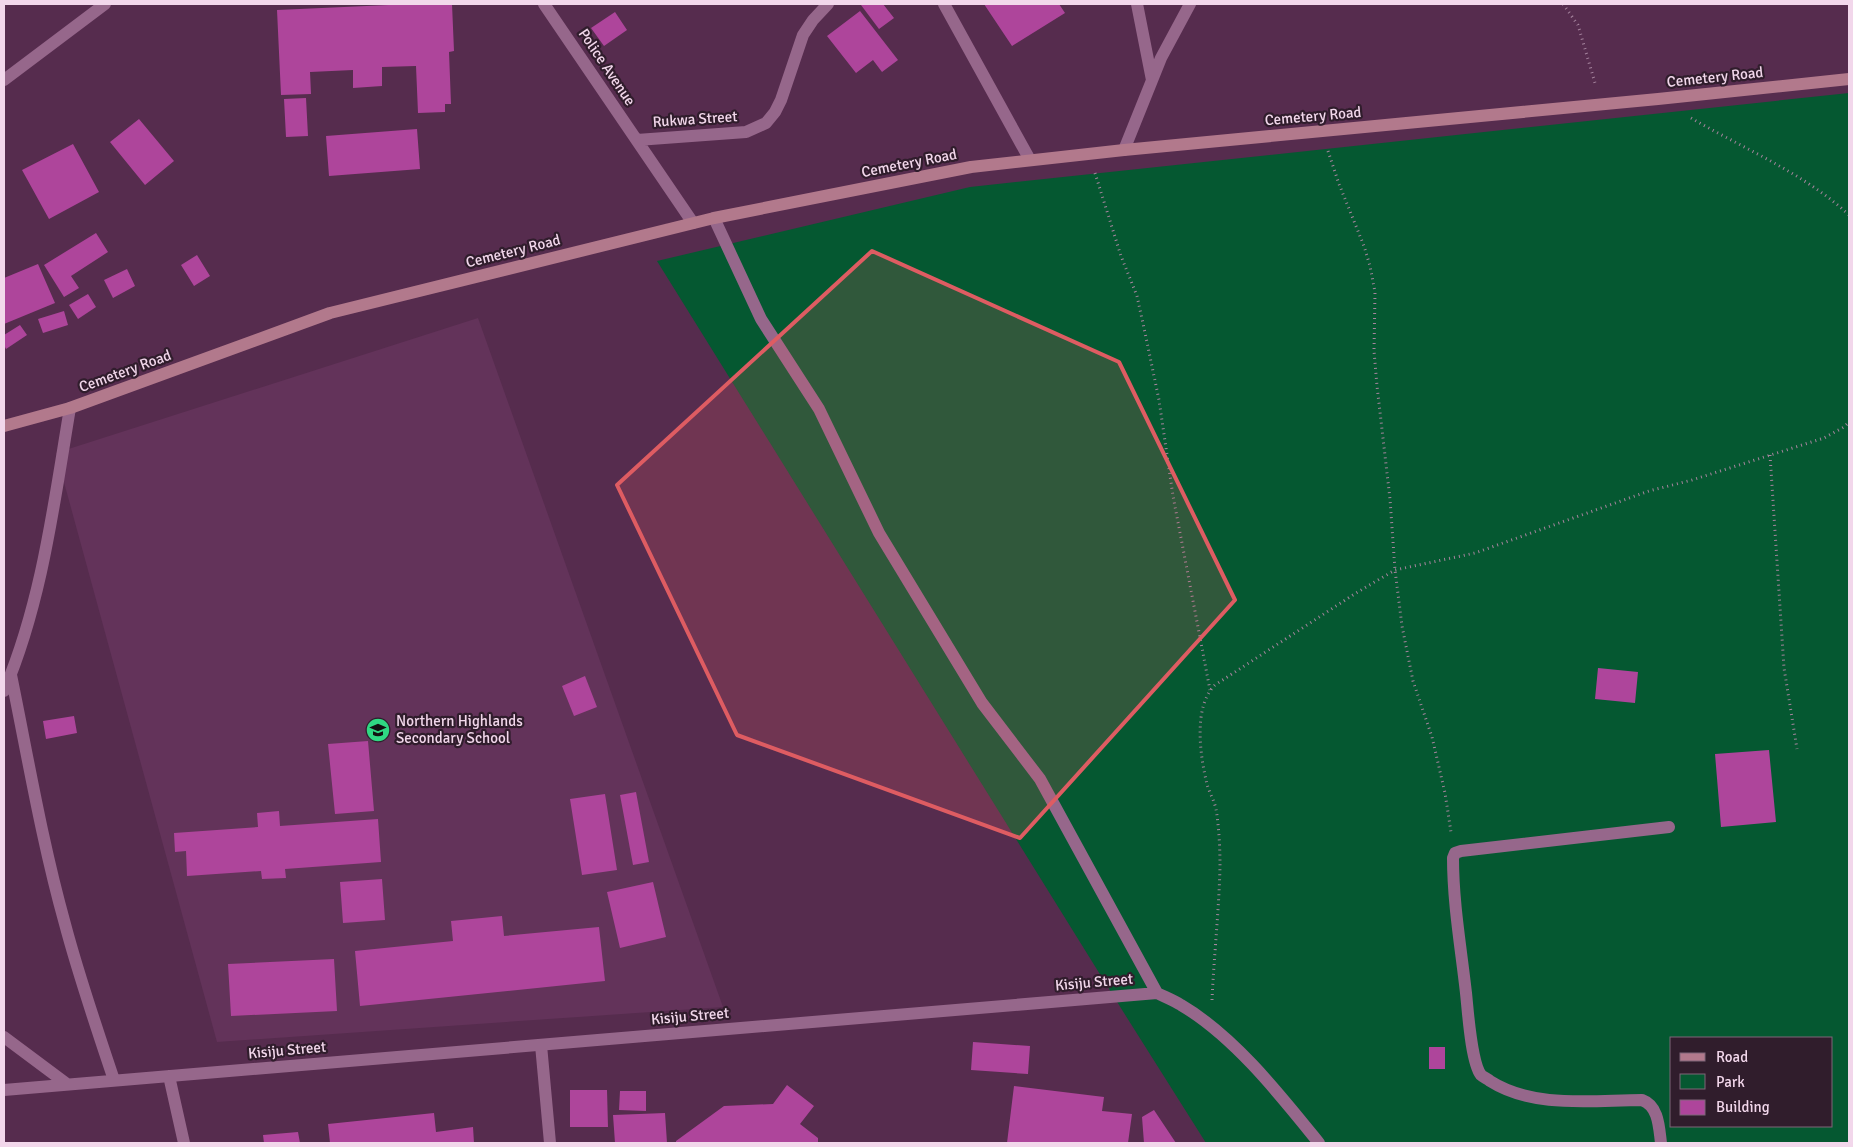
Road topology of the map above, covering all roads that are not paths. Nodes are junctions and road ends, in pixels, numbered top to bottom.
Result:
1 (105, 4) edge
2 (546, 4) edge
3 (828, 4) edge
4 (944, 4) edge
5 (1137, 4) edge
6 (1190, 4) edge
7 (1849, 79) edge
8 (4, 80) edge
9 (1152, 80) junction
10 (637, 140) junction
11 (1124, 150) junction
12 (1030, 160) junction
13 (714, 218) junction
14 (693, 223) junction
15 (70, 408) junction
16 (4, 426) edge
17 (11, 675) junction
18 (4, 691) edge
19 (1669, 827) dead end
20 (1157, 993) junction
21 (4, 1037) edge
22 (541, 1045) junction
23 (169, 1076) junction
24 (114, 1080) junction
25 (67, 1084) junction
26 (4, 1090) edge
27 (184, 1143) edge
28 (550, 1143) edge
29 (1319, 1143) edge
30 (1661, 1143) edge

1 - 8 street
2 - 10 street, Police Avenue
3 - 10 street, Rukwa Street
4 - 12 street
5 - 9 street
6 - 9 street
7 - 11 main road, Cemetery Road
9 - 11 street
10 - 14 street, Police Avenue
11 - 12 main road, Cemetery Road
12 - 13 main road, Cemetery Road
13 - 14 main road, Cemetery Road
13 - 20 street
14 - 15 main road, Cemetery Road
15 - 16 main road, Cemetery Road
15 - 17 street
17 - 18 street
17 - 24 street
19 - 30 street
20 - 22 street, Kisiju Street
20 - 29 street
21 - 25 street
22 - 23 street, Kisiju Street
22 - 28 street
23 - 24 street, Kisiju Street
23 - 27 street
24 - 25 street, Kisiju Street
25 - 26 street, Kisiju Street

